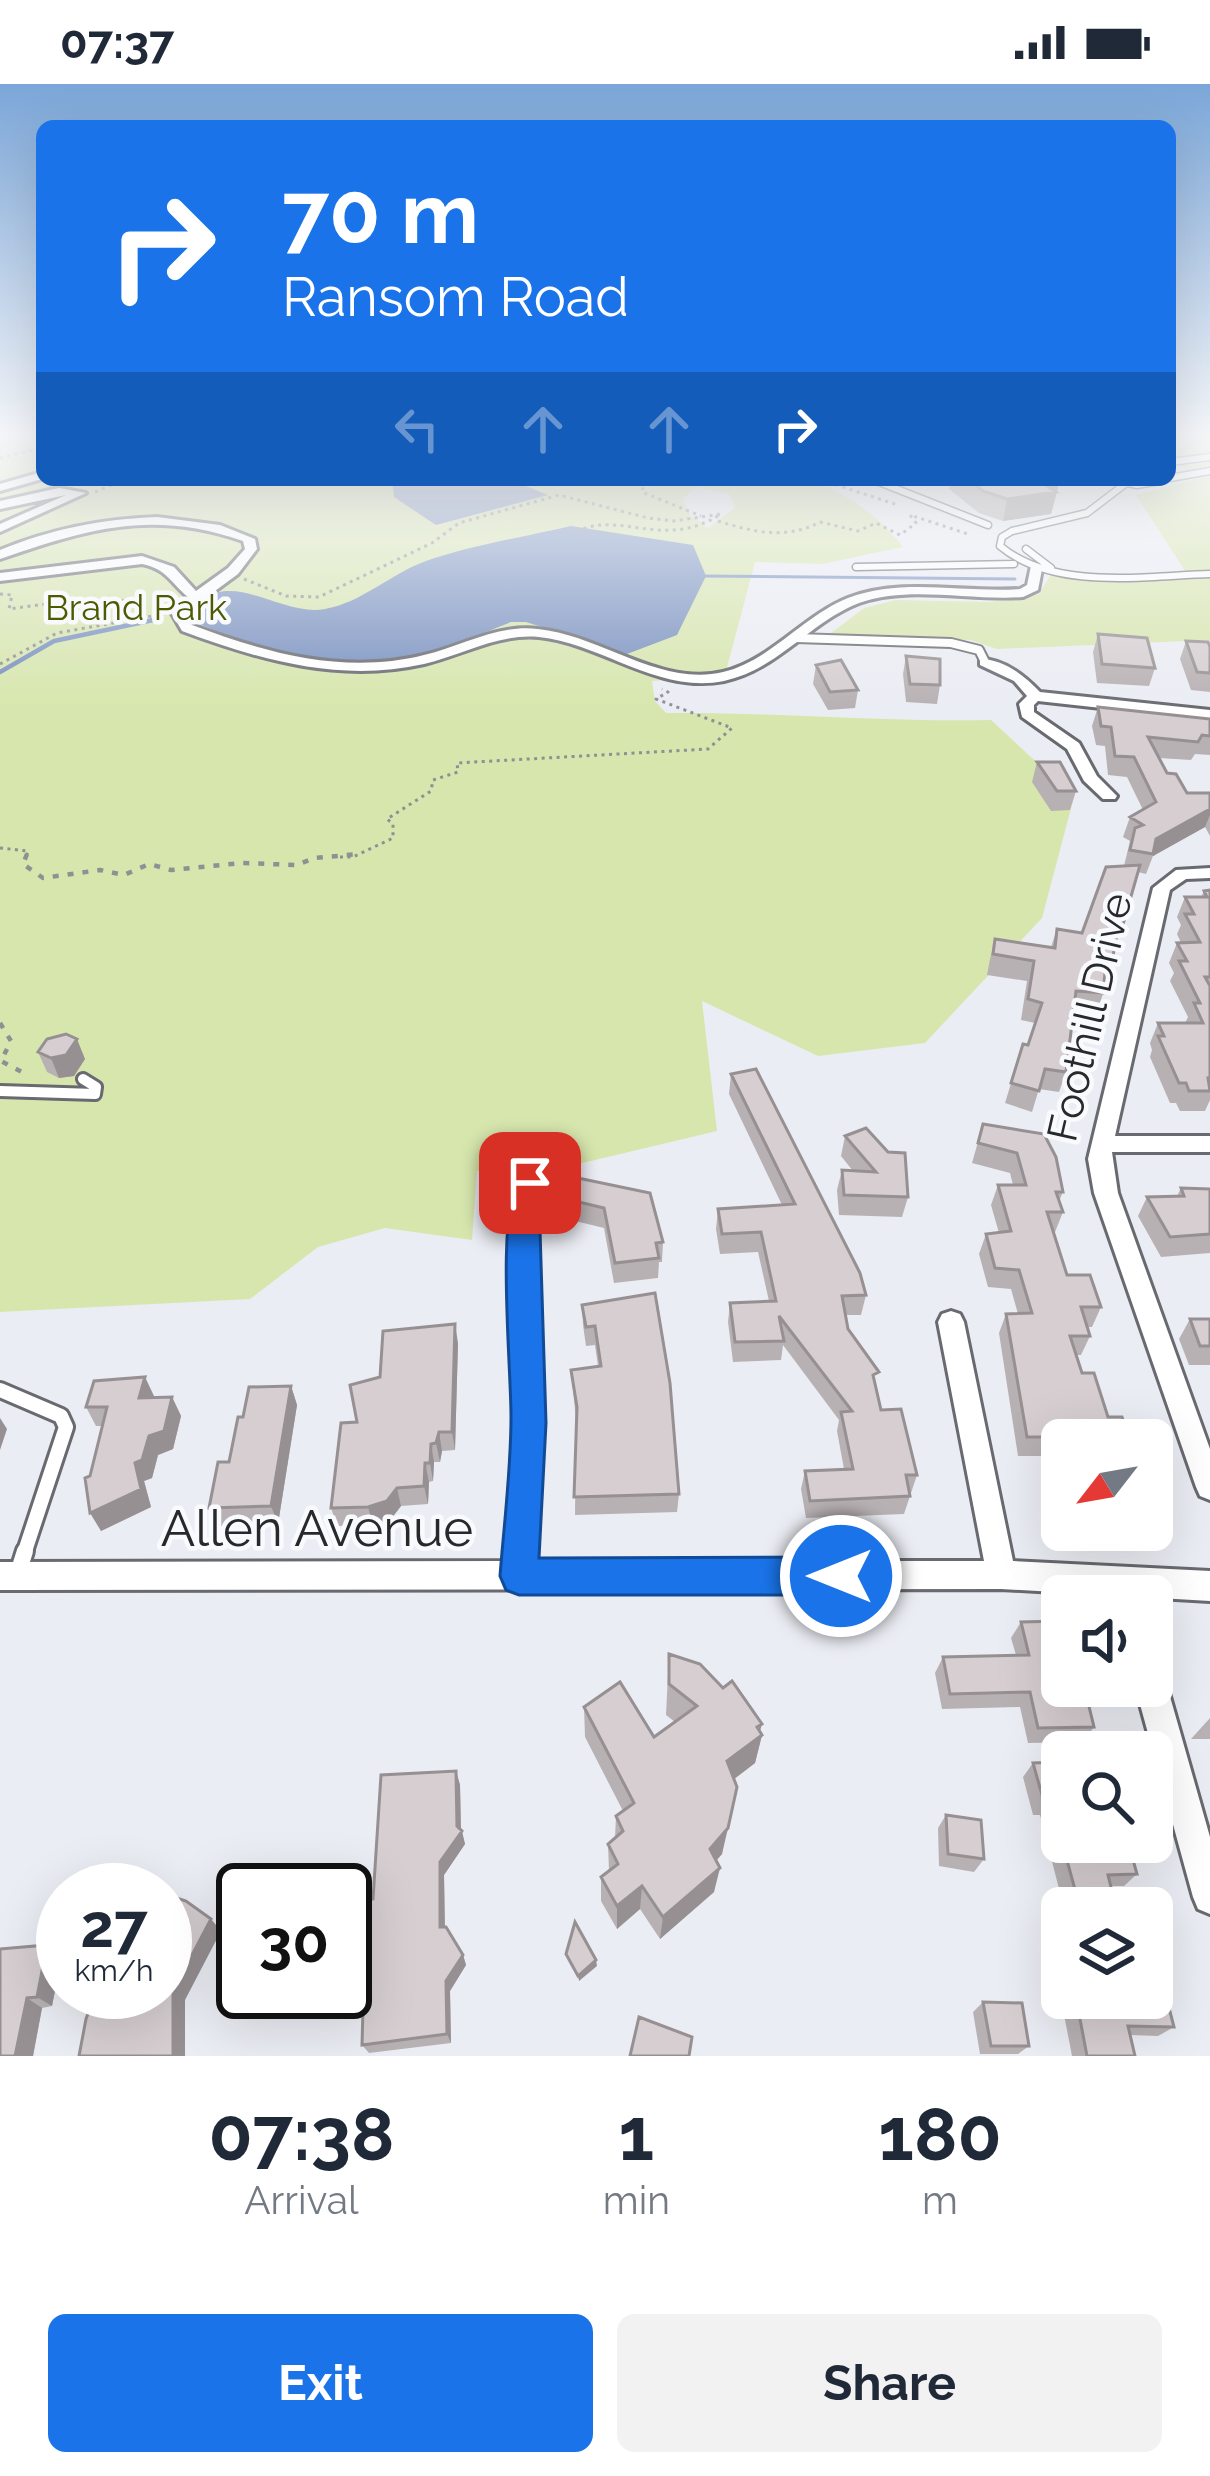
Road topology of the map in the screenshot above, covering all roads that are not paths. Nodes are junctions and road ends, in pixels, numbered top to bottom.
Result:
1 (110, 527) edge
2 (209, 527) edge
3 (991, 527) edge
4 (1015, 527) edge
5 (1028, 527) edge
6 (1024, 528) junction
7 (1001, 539) junction
8 (1026, 549) dead end
9 (0, 556) edge
10 (1020, 564) junction
11 (856, 567) dead end
12 (1036, 569) junction
13 (1062, 572) junction
14 (1210, 574) edge
15 (0, 577) edge
16 (195, 596) junction
17 (796, 638) junction
18 (985, 662) joint
19 (1035, 696) junction
20 (1210, 715) edge
21 (1109, 796) dead end
22 (1210, 873) edge
23 (83, 1079) dead end
24 (0, 1091) edge
25 (1101, 1144) junction
26 (1210, 1144) edge
27 (530, 1183) dead end
28 (951, 1322) dead end
29 (0, 1390) edge
30 (1210, 1486) edge
31 (1001, 1575) junction
32 (8, 1576) edge
33 (519, 1576) junction
34 (1041, 1579) edge
35 (1210, 1586) edge
36 (1173, 1587) edge
37 (1157, 1707) edge
38 (1210, 1897) edge

1 - 9 street
2 - 16 street
3 - 7 lane
4 - 6 lane
5 - 6 lane
6 - 7 lane
7 - 10 lane
8 - 13 lane
10 - 11 lane
10 - 12 lane
12 - 13 lane
12 - 17 street
13 - 14 lane
15 - 16 street
16 - 17 street
17 - 18 lane
18 - 19 street
19 - 20 street
19 - 21 street
22 - 25 street, Foothill Drive
23 - 24 lane
25 - 26 street
25 - 30 street, Foothill Drive
27 - 33 street
28 - 31 street
29 - 32 lane
31 - 33 street, Allen Avenue
31 - 34 street, Allen Avenue
32 - 33 street, Allen Avenue
35 - 36 street, Allen Avenue
37 - 38 street

